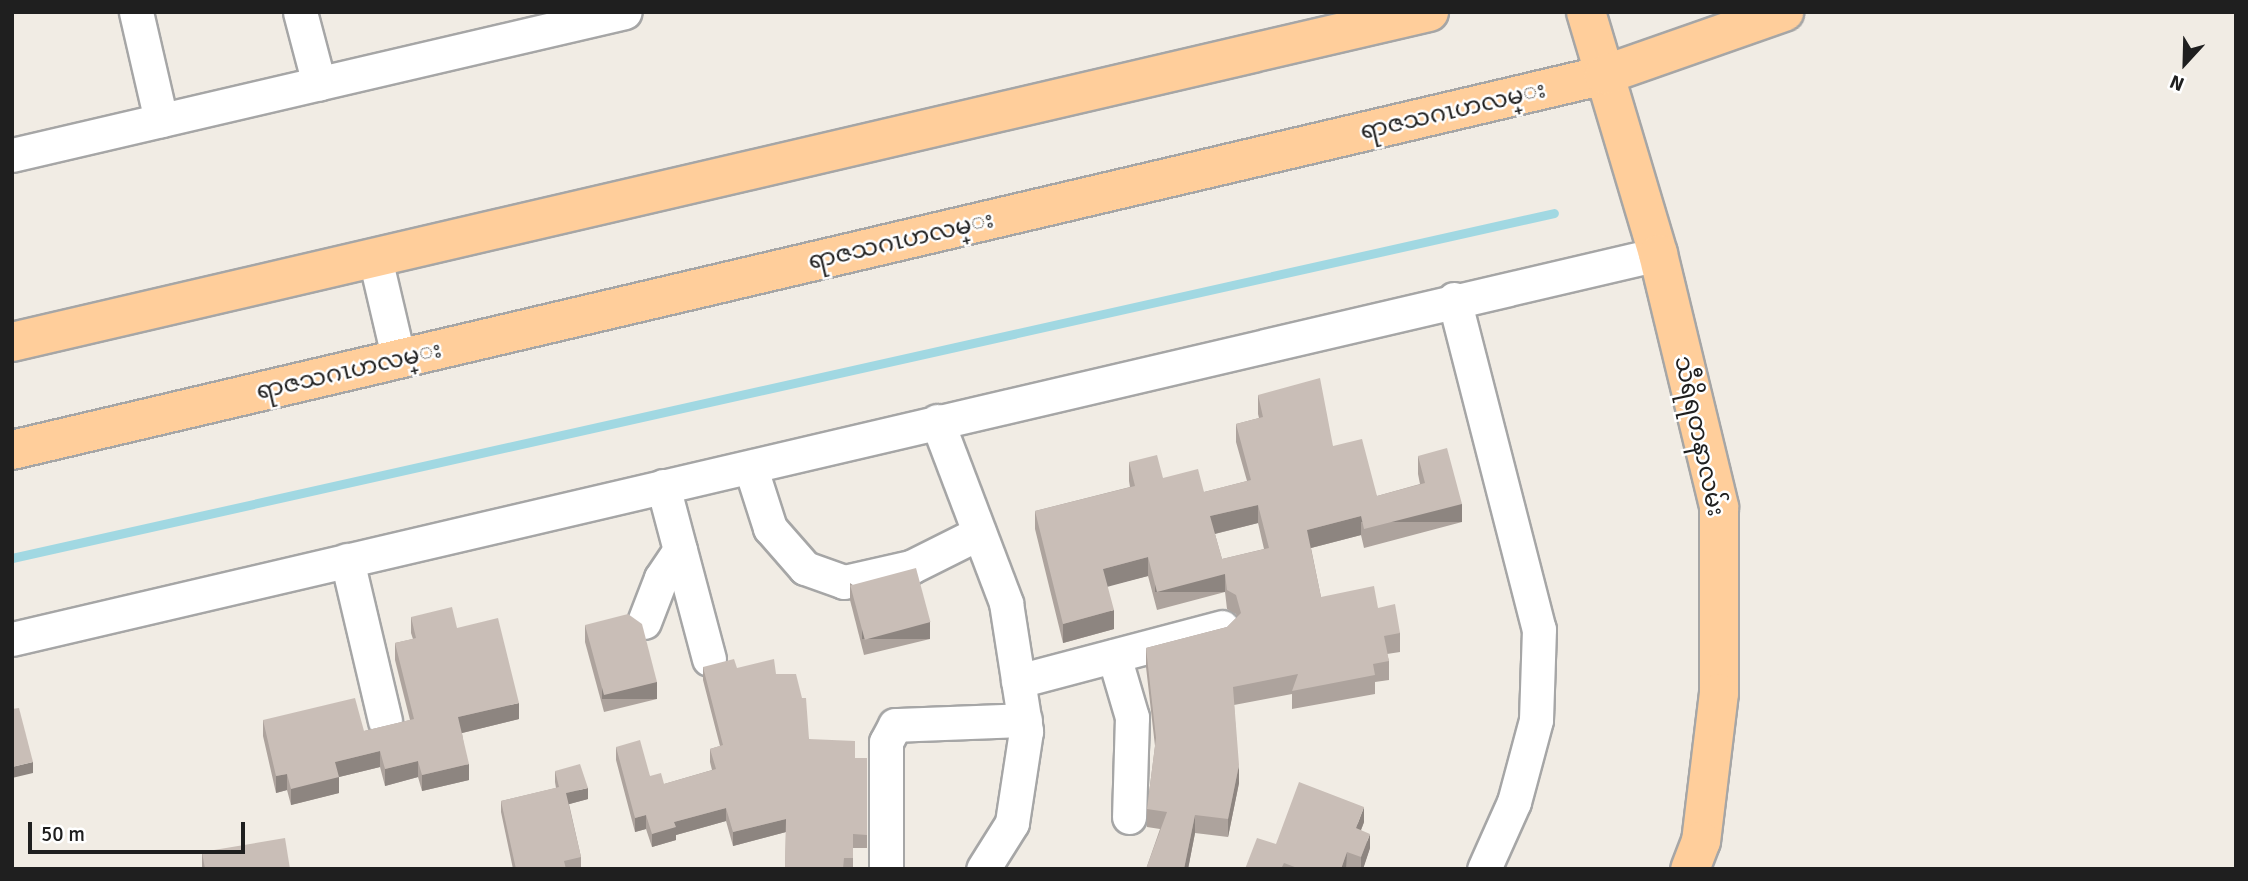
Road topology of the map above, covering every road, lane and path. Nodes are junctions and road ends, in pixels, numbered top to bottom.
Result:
1 (136, 12) edge
2 (300, 12) edge
3 (625, 12) edge
4 (1429, 12) edge
5 (1586, 12) edge
6 (1784, 12) edge
7 (1391, 17) edge
8 (504, 26) edge
9 (1604, 75) junction
10 (319, 83) junction
11 (161, 120) junction
12 (12, 155) edge
13 (1657, 254) junction
14 (375, 258) junction
15 (1454, 299) junction
16 (12, 342) edge
17 (399, 360) junction
18 (937, 421) junction
19 (12, 450) edge
20 (753, 475) dead end
21 (663, 486) junction
22 (979, 533) junction
23 (680, 550) junction
24 (346, 560) junction
25 (644, 622) edge
26 (1222, 627) edge
27 (12, 639) edge
28 (1115, 656) junction
29 (709, 659) dead end
30 (1018, 681) junction
31 (1025, 720) junction
32 (385, 721) dead end
33 (1129, 817) dead end
34 (886, 869) edge
35 (983, 869) edge
36 (1484, 869) edge
37 (1690, 869) edge

1 - 11 street
2 - 10 street
3 - 8 street
4 - 7 main road
5 - 9 main road, သီရိရတနာလမ်း
6 - 9 main road, ရာဇသဂၤဟလမ္း
7 - 14 main road
8 - 10 street
9 - 13 main road, သီရိရတနာလမ်း
9 - 17 main road, ရာဇသဂၤဟလမ္း
10 - 11 street
11 - 12 street
13 - 15 street
13 - 37 main road, သီရိရတနာလမ်း
14 - 16 main road
14 - 17 street
15 - 18 street
15 - 36 street
17 - 19 main road, ရာဇသဂၤဟလမ္း
18 - 21 street
18 - 22 street
20 - 22 street
21 - 23 street
21 - 24 street
22 - 30 street
23 - 25 street
23 - 29 street
24 - 27 street
24 - 32 street
26 - 28 street
28 - 30 street
28 - 33 street
30 - 31 street
31 - 34 street
31 - 35 street

